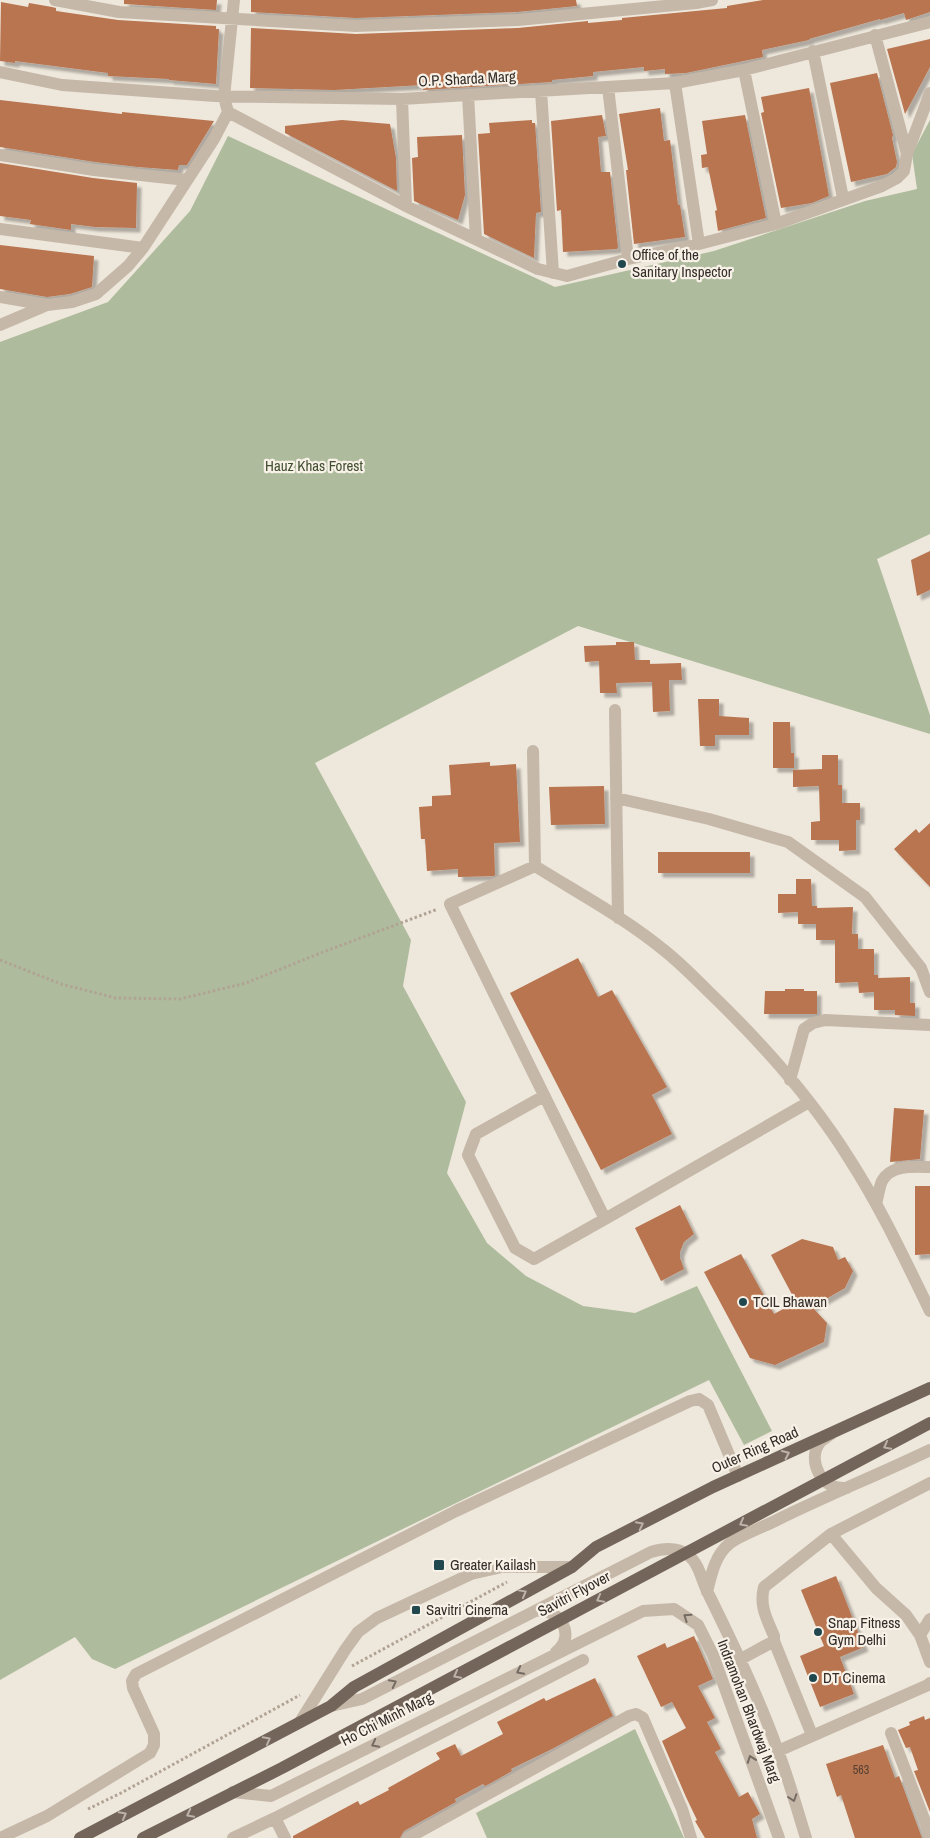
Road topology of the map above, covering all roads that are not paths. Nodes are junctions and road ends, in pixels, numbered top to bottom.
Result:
1 (55, 0) edge
2 (234, 0) edge
3 (712, 0) edge
4 (233, 18) junction
5 (930, 22) edge
6 (875, 35) junction
7 (813, 51) junction
8 (744, 70) junction
9 (0, 72) edge
10 (675, 83) junction
11 (608, 87) junction
12 (541, 91) junction
13 (930, 93) edge
14 (468, 95) junction
15 (224, 97) junction
16 (402, 99) junction
17 (228, 112) junction
18 (907, 154) junction
19 (0, 155) edge
20 (188, 180) junction
21 (843, 198) junction
22 (406, 206) junction
23 (776, 224) junction
24 (0, 229) edge
25 (476, 240) junction
26 (699, 244) junction
27 (142, 248) junction
28 (628, 259) junction
29 (553, 273) junction
30 (0, 297) edge
31 (47, 305) junction
32 (0, 325) edge
33 (615, 710) dead end
34 (533, 751) dead end
35 (616, 798) junction
36 (535, 866) junction
37 (618, 918) junction
38 (930, 992) edge
39 (930, 1025) edge
40 (790, 1080) junction
41 (544, 1096) junction
42 (809, 1102) junction
43 (930, 1167) edge
44 (876, 1204) junction
45 (605, 1219) junction
46 (930, 1311) edge
47 (930, 1388) edge
48 (930, 1423) edge
49 (831, 1433) junction
50 (930, 1450) edge
51 (738, 1476) junction
52 (930, 1483) edge
53 (849, 1488) junction
54 (834, 1532) junction
55 (596, 1547) joint
56 (652, 1552) joint
57 (572, 1567) junction
58 (707, 1592) junction
59 (533, 1611) junction
60 (643, 1611) joint
61 (930, 1619) edge
62 (920, 1635) junction
63 (774, 1641) junction
64 (551, 1656) junction
65 (741, 1659) junction
66 (583, 1660) dead end
67 (930, 1662) edge
68 (930, 1683) edge
69 (331, 1706) junction
70 (300, 1722) junction
71 (891, 1733) dead end
72 (812, 1735) junction
73 (778, 1751) junction
74 (233, 1792) junction
75 (275, 1818) junction
76 (0, 1838) edge
77 (80, 1838) edge
78 (143, 1838) edge
79 (232, 1838) edge
80 (285, 1838) edge
81 (408, 1838) edge
82 (691, 1838) edge
83 (779, 1838) edge
84 (806, 1838) edge
85 (930, 1838) edge

1 - 4 street
2 - 4 street
3 - 4 street
4 - 15 street
5 - 6 street, O.P. Sharda Marg
6 - 7 street, O.P. Sharda Marg
6 - 18 street
7 - 8 street, O.P. Sharda Marg
7 - 21 street
8 - 10 street, O.P. Sharda Marg
8 - 23 street
9 - 15 street, O.P. Sharda Marg
10 - 11 street, O.P. Sharda Marg
10 - 26 street
11 - 12 street, O.P. Sharda Marg
11 - 28 street
12 - 14 street, O.P. Sharda Marg
12 - 29 street
13 - 18 street
14 - 16 street, O.P. Sharda Marg
14 - 25 street
15 - 16 street, O.P. Sharda Marg
15 - 17 street
16 - 22 street
17 - 20 street
17 - 22 street
18 - 21 street
19 - 20 street
20 - 27 street
21 - 23 street
22 - 25 street
23 - 26 street
24 - 27 street
25 - 29 street
26 - 28 street
27 - 31 street
28 - 29 street
30 - 31 street
31 - 32 street
33 - 35 street
34 - 36 street
35 - 37 street
35 - 38 street
36 - 37 street
36 - 41 street
37 - 40 street
39 - 40 street
40 - 42 street
41 - 45 street
41 - 45 street
42 - 44 street
42 - 45 street
43 - 44 street
44 - 46 street
47 - 49 main road, Outer Ring Road
48 -> 74 main road, Savitri Flyover
51 -> 49 main road, Outer Ring Road
49 - 53 street
50 - 53 street
55 -> 51 main road, Outer Ring Road
51 - 76 street
52 - 54 street
53 - 58 street
54 - 62 street
54 - 63 street
55 - 57 main road, Ho Chi Minh Marg
56 - 58 street, Indramohan Bhardwaj Marg
56 - 59 street, Ho Chi Minh Marg
69 -> 57 main road, Ho Chi Minh Marg
57 - 70 street
58 - 65 street, Indramohan Bhardwaj Marg
59 - 64 street
69 -> 59 street, Ho Chi Minh Marg
60 - 64 street, Ho Chi Minh Marg
83 -> 60 street, Indramohan Bhardwaj Marg
61 - 62 street
62 - 67 street
63 - 65 street
63 - 72 street
64 -> 74 street, Ho Chi Minh Marg
65 - 73 street, Indramohan Bhardwaj Marg
66 - 75 street
68 - 72 street
69 - 70 main road, Ho Chi Minh Marg
77 -> 70 main road, Ho Chi Minh Marg
71 - 85 street
72 - 73 street
73 -> 84 street, Indramohan Bhardwaj Marg
74 -> 78 main road
75 - 79 street
75 - 80 street
81 - 82 street

